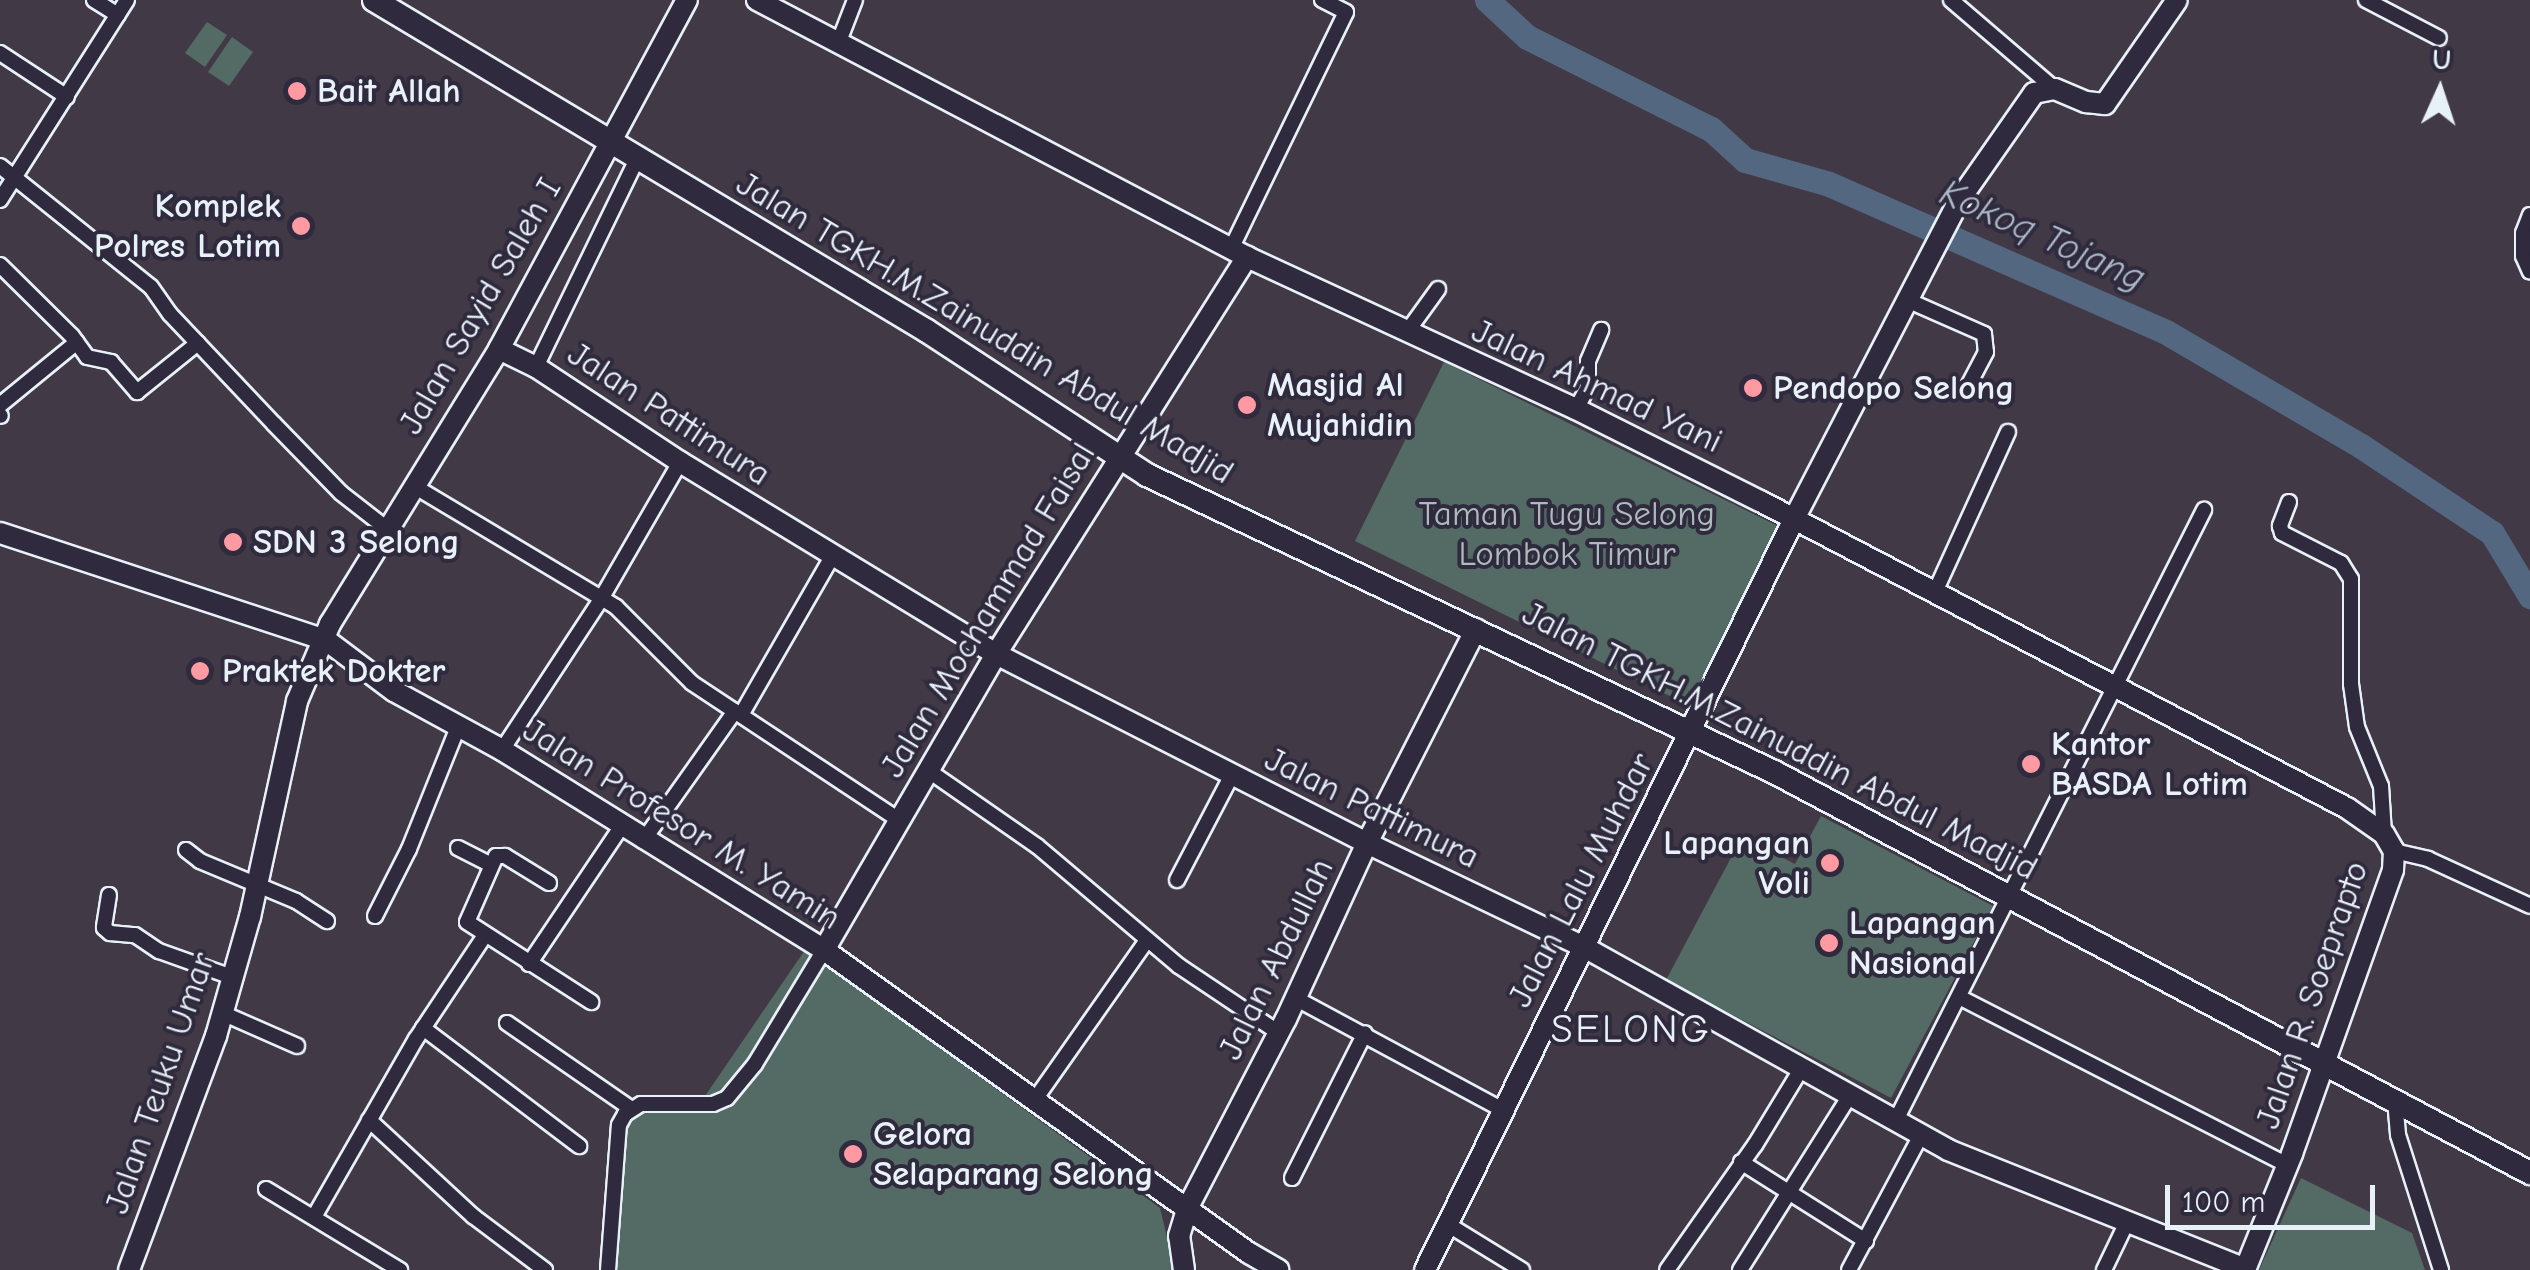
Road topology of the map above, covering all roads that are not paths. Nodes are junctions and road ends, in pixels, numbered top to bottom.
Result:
1 (94, 0) edge
2 (127, 0) edge
3 (374, 0) edge
4 (687, 0) edge
5 (758, 0) edge
6 (854, 0) edge
7 (1322, 0) edge
8 (1951, 0) edge
9 (2177, 0) edge
10 (2366, 0) edge
11 (1349, 6) edge
12 (118, 15) junction
13 (2439, 38) dead end
14 (838, 44) junction
15 (0, 53) edge
16 (2055, 88) junction
17 (67, 97) junction
18 (610, 142) junction
19 (637, 159) junction
20 (0, 166) edge
21 (16, 176) junction
22 (0, 200) edge
23 (2530, 215) edge
24 (1239, 253) junction
25 (0, 265) edge
26 (2530, 272) edge
27 (1438, 288) dead end
28 (1911, 292) junction
29 (1602, 330) dead end
30 (1407, 332) junction
31 (77, 342) junction
32 (198, 342) junction
33 (499, 349) junction
34 (536, 366) junction
35 (1967, 388) dead end
36 (0, 405) edge
37 (1576, 409) junction
38 (2008, 432) dead end
39 (1117, 459) junction
40 (680, 462) junction
41 (414, 486) junction
42 (2289, 502) dead end
43 (2204, 510) dead end
44 (1794, 520) junction
45 (386, 528) junction
46 (0, 533) edge
47 (832, 556) junction
48 (1934, 592) junction
49 (602, 598) junction
50 (1476, 628) junction
51 (326, 640) junction
52 (996, 654) junction
53 (2118, 687) junction
54 (738, 712) junction
55 (458, 727) junction
56 (1692, 731) junction
57 (502, 750) junction
58 (929, 771) junction
59 (1232, 774) junction
60 (899, 820) junction
61 (621, 827) junction
62 (643, 840) junction
63 (1366, 843) junction
64 (2389, 843) junction
65 (458, 848) dead end
66 (186, 850) dead end
67 (491, 864) junction
68 (1177, 880) dead end
69 (549, 882) dead end
70 (256, 886) junction
71 (109, 895) dead end
72 (2011, 896) junction
73 (2530, 906) edge
74 (375, 916) dead end
75 (327, 920) dead end
76 (485, 935) junction
77 (1146, 940) junction
78 (1584, 946) junction
79 (824, 950) junction
80 (530, 964) junction
81 (232, 978) junction
82 (1295, 998) junction
83 (1959, 998) junction
84 (591, 1002) dead end
85 (222, 1013) junction
86 (507, 1023) dead end
87 (423, 1028) junction
88 (1278, 1033) junction
89 (1366, 1033) junction
90 (297, 1046) dead end
91 (2326, 1064) junction
92 (1800, 1070) junction
93 (1849, 1097) junction
94 (2395, 1100) junction
95 (1034, 1101) junction
96 (630, 1108) junction
97 (1503, 1110) junction
98 (370, 1120) junction
99 (1896, 1122) junction
100 (1921, 1136) junction
101 (579, 1146) dead end
102 (1742, 1162) junction
103 (2288, 1166) junction
104 (2530, 1173) edge
105 (1292, 1178) dead end
106 (266, 1189) dead end
107 (1790, 1196) junction
108 (1187, 1209) junction
109 (314, 1217) junction
110 (1447, 1224) junction
111 (2126, 1224) junction
112 (1866, 1241) junction
113 (1245, 1262) edge
114 (1669, 1269) edge
115 (129, 1270) edge
116 (400, 1270) edge
117 (545, 1270) edge
118 (608, 1270) edge
119 (1184, 1270) edge
120 (1279, 1270) edge
121 (1425, 1270) edge
122 (1522, 1270) edge
123 (1740, 1270) edge
124 (1849, 1270) edge
125 (2104, 1270) edge
126 (2245, 1270) edge
127 (2441, 1270) edge

1 - 12 street
2 - 12 street
3 - 18 main road, Jalan TGKH.M.Zainuddin Abdul Madjid
4 - 18 street, Jalan Sayid Saleh I
5 - 14 street, Jalan Ahmad Yani
6 - 14 street
7 - 11 street
8 - 16 street
9 - 16 street
10 - 13 street
11 - 24 street
12 - 17 street
14 - 24 street, Jalan Ahmad Yani
15 - 17 street
16 - 28 street, Jalan Lalu Muhdar
17 - 21 street
18 - 19 main road, Jalan TGKH.M.Zainuddin Abdul Madjid
18 - 33 street, Jalan Sayid Saleh I
19 - 34 street
19 - 39 main road, Jalan TGKH.M.Zainuddin Abdul Madjid
20 - 21 street
21 - 22 street
21 - 32 street
23 - 26 street
24 - 30 street, Jalan Ahmad Yani
24 - 39 street, Jalan Mochammad Faisal
25 - 31 street
27 - 30 street
28 - 35 street
28 - 44 street, Jalan Lalu Muhdar
29 - 37 street
30 - 37 street, Jalan Ahmad Yani
31 - 32 street
31 - 36 street
32 - 45 street
33 - 34 street, Jalan Pattimura
33 - 41 street, Jalan Sayid Saleh I
34 - 40 street, Jalan Pattimura
37 - 44 street, Jalan Ahmad Yani
38 - 48 street
39 - 50 main road, Jalan TGKH.M.Zainuddin Abdul Madjid
39 - 52 street, Jalan Mochammad Faisal
40 - 47 street, Jalan Pattimura
40 - 49 street
41 - 45 street, Jalan Sayid Saleh I
41 - 49 street
42 - 64 street
43 - 53 street
44 - 48 street, Jalan Ahmad Yani
44 - 56 street, Jalan Lalu Muhdar
45 - 51 street, Jalan Sayid Saleh I
46 - 51 street, Jalan Profesor M. Yamin
47 - 52 street, Jalan Pattimura
47 - 54 street
48 - 53 street, Jalan Ahmad Yani
49 - 54 street
49 - 57 street
50 - 56 main road, Jalan TGKH.M.Zainuddin Abdul Madjid
50 - 63 street, Jalan Abdullah
51 - 55 street, Jalan Profesor M. Yamin
51 - 70 street, Jalan Sayid Saleh I
52 - 58 street, Jalan Mochammad Faisal
52 - 59 street, Jalan Pattimura
53 - 64 street, Jalan Ahmad Yani
53 - 72 street
54 - 60 street
54 - 62 street
55 - 57 street, Jalan Profesor M. Yamin
55 - 74 street
56 - 72 main road, Jalan TGKH.M.Zainuddin Abdul Madjid
56 - 78 street, Jalan Lalu Muhdar
57 - 61 street, Jalan Profesor M. Yamin
58 - 60 street, Jalan Mochammad Faisal
58 - 77 street
59 - 63 street, Jalan Pattimura
59 - 68 street
60 - 79 street, Jalan Mochammad Faisal
61 - 62 street, Jalan Profesor M. Yamin
61 - 80 street
62 - 79 street, Jalan Profesor M. Yamin
63 - 78 street, Jalan Pattimura
63 - 82 street, Jalan Abdullah
64 - 73 street
64 - 91 street, Jalan R. Soeprapto
65 - 67 street
66 - 70 street
67 - 69 street
67 - 76 street
70 - 75 street
70 - 81 street, Jalan Teuku Umar
71 - 81 street
72 - 83 street
72 - 91 main road, Jalan TGKH.M.Zainuddin Abdul Madjid
76 - 80 street
76 - 87 street
77 - 88 street
77 - 95 street
78 - 92 street, Jalan Pattimura
78 - 97 street, Jalan Lalu Muhdar
79 - 95 street, Jalan Profesor M. Yamin
79 - 96 street
80 - 84 street
81 - 85 street, Jalan Teuku Umar
82 - 88 street, Jalan Abdullah
82 - 89 street
83 - 99 street
83 - 103 street
85 - 90 street
85 - 115 street, Jalan Teuku Umar
86 - 96 street
87 - 98 street
87 - 101 street
88 - 108 street, Jalan Abdullah
89 - 97 street
89 - 105 street
91 - 94 main road, Jalan TGKH.M.Zainuddin Abdul Madjid
91 - 103 street, Jalan R. Soeprapto
92 - 93 street, Jalan Pattimura
92 - 102 street
93 - 99 street, Jalan Pattimura
93 - 107 street
94 - 104 main road, Jalan TGKH.M.Zainuddin Abdul Madjid
94 - 127 street
95 - 108 street, Jalan Profesor M. Yamin
96 - 118 street
97 - 110 street, Jalan Lalu Muhdar
98 - 109 street
98 - 117 street
99 - 100 street, Jalan Pattimura
100 - 111 street, Jalan Pattimura
100 - 112 street
102 - 107 street
102 - 114 street
103 - 126 street, Jalan R. Soeprapto
106 - 109 street
107 - 112 street
107 - 123 street
108 - 113 street, Jalan Profesor M. Yamin
108 - 119 street
109 - 116 street
110 - 121 street, Jalan Lalu Muhdar
110 - 122 street
111 - 125 street
111 - 126 street, Jalan Pattimura
112 - 124 street
113 - 120 street, Jalan Profesor M. Yamin

